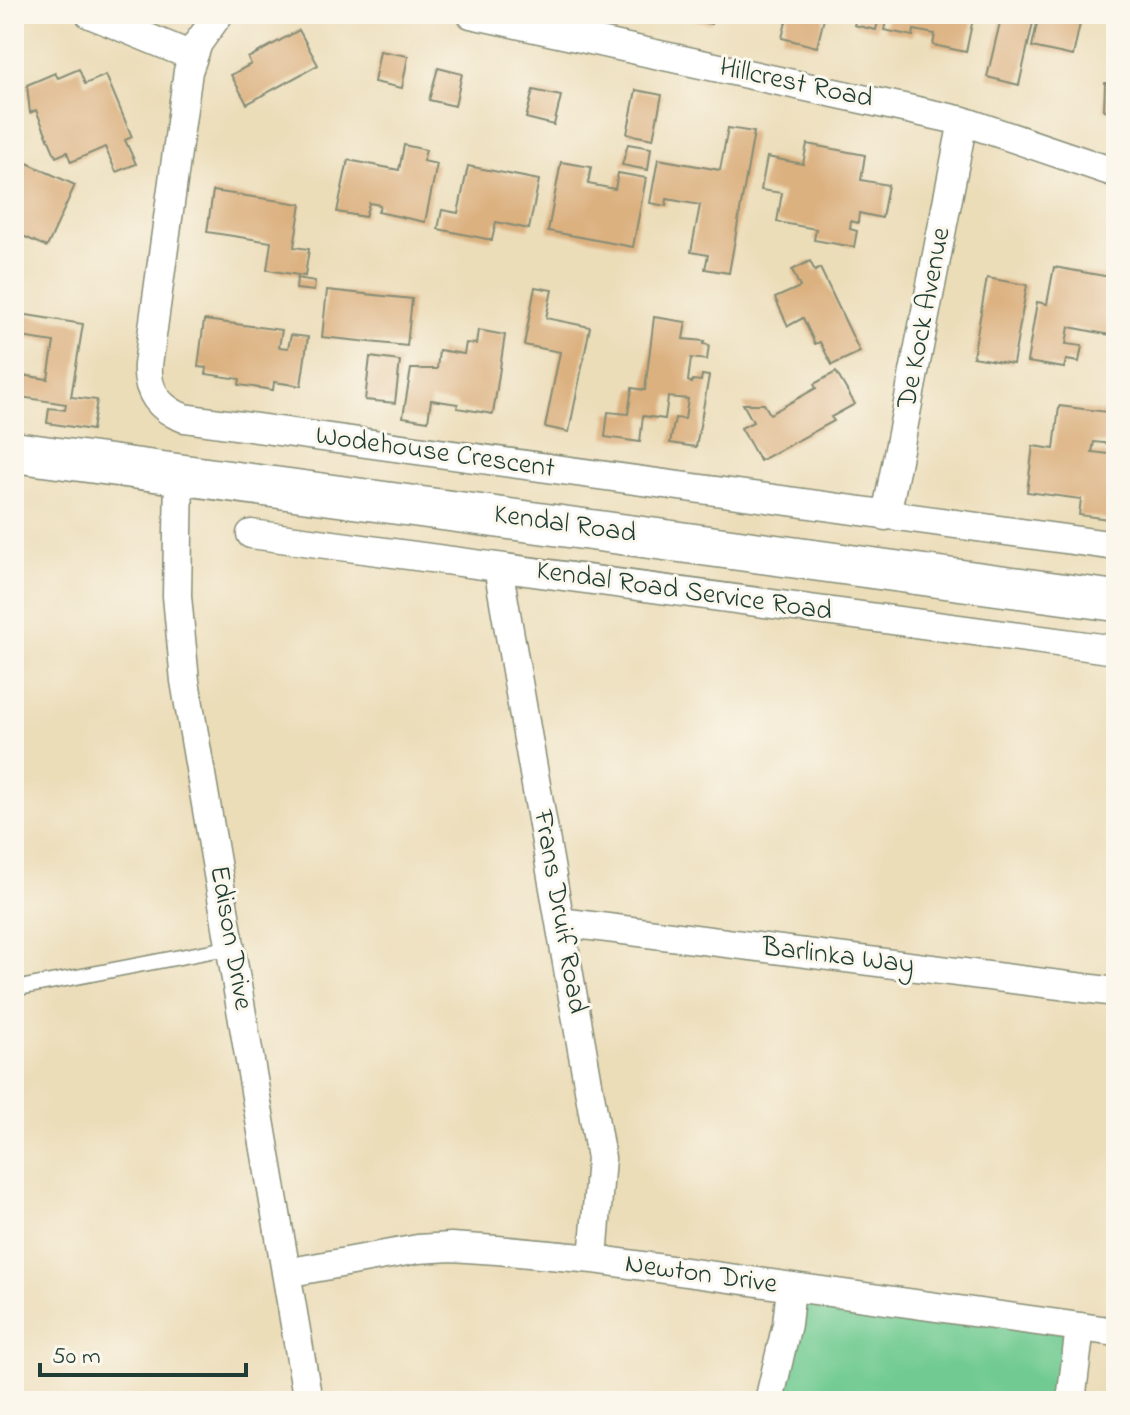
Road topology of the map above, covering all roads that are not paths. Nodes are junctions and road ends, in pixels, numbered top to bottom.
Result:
1 (90, 14) edge
2 (219, 14) edge
3 (471, 14) edge
4 (192, 56) junction
5 (963, 121) junction
6 (1116, 173) edge
7 (14, 452) edge
8 (179, 473) junction
9 (886, 516) junction
10 (251, 534) dead end
11 (1116, 546) edge
12 (498, 567) junction
13 (1116, 601) edge
14 (1116, 650) edge
15 (560, 922) junction
16 (232, 947) junction
17 (14, 989) edge
18 (1116, 992) edge
19 (593, 1259) junction
20 (286, 1273) junction
21 (791, 1288) junction
22 (1080, 1327) junction
23 (1116, 1332) edge
24 (308, 1401) edge
25 (769, 1401) edge
26 (1071, 1401) edge

1 - 4 street
2 - 4 street, Wodehouse Crescent
3 - 5 street, Hillcrest Road
4 - 9 street, Wodehouse Crescent
5 - 6 street, Hillcrest Road
5 - 9 street, De Kock Avenue
7 - 8 main road, Kendal Road
8 - 13 main road, Kendal Road
8 - 16 street, Edison Drive
9 - 11 street, Wodehouse Crescent
10 - 12 street, Kendal Road Service Road
12 - 14 street, Kendal Road Service Road
12 - 15 street, Frans Druif Road
15 - 18 street, Barlinka Way
15 - 19 street, Frans Druif Road
16 - 17 lane
16 - 20 street, Edison Drive
19 - 20 street, Newton Drive
19 - 21 street, Newton Drive
20 - 24 street, Edison Drive
21 - 22 street, Newton Drive
21 - 25 street
22 - 23 street, Newton Drive
22 - 26 street

